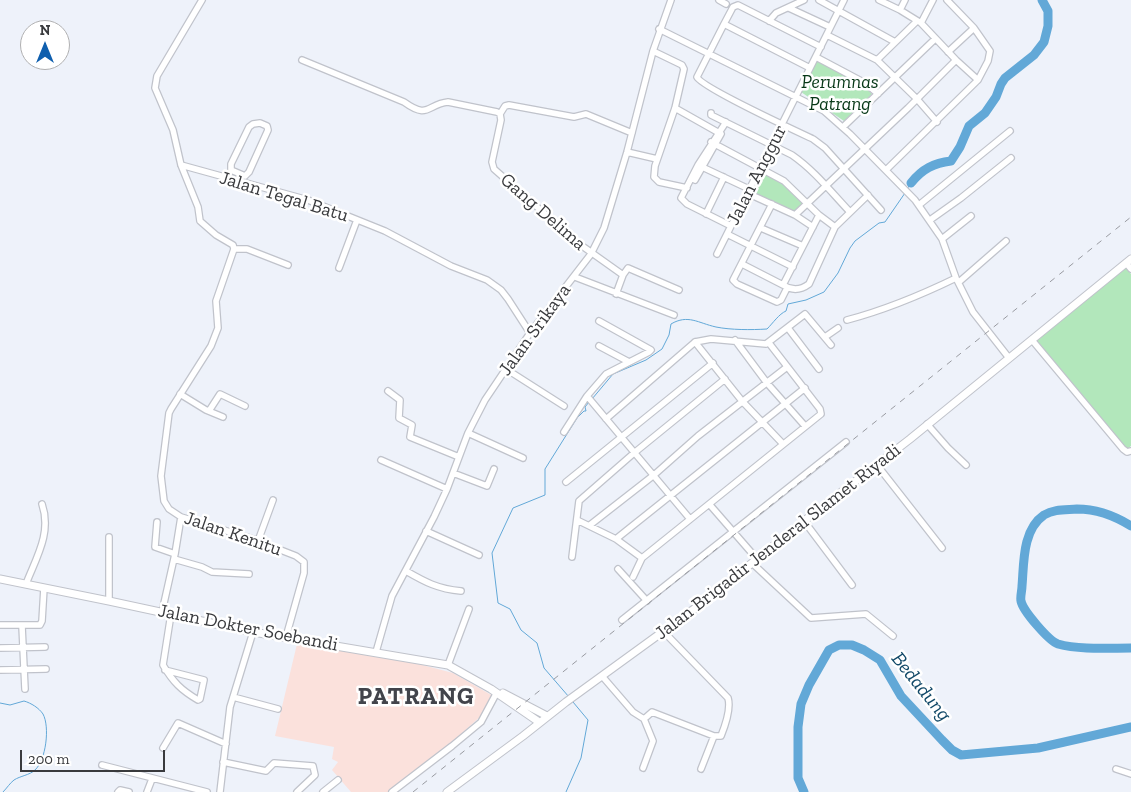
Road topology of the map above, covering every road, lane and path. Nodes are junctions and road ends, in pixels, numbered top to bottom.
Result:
1 (202, 0) edge
2 (671, 0) edge
3 (719, 0) edge
4 (804, 0) edge
5 (819, 0) edge
6 (844, 0) edge
7 (879, 0) edge
8 (905, 0) edge
9 (933, 0) edge
10 (947, 0) edge
11 (726, 4) dead end
12 (789, 8) junction
13 (900, 10) junction
14 (838, 11) junction
15 (769, 21) junction
16 (919, 22) junction
17 (724, 24) junction
18 (830, 27) junction
19 (974, 28) junction
20 (659, 29) junction
21 (827, 35) junction
22 (935, 39) junction
23 (895, 42) junction
24 (821, 46) junction
25 (652, 50) junction
26 (948, 52) junction
27 (708, 53) junction
28 (816, 57) junction
29 (302, 60) dead end
30 (877, 60) junction
31 (956, 60) junction
32 (810, 68) junction
33 (895, 77) junction
34 (978, 80) junction
35 (878, 94) junction
36 (796, 97) junction
37 (917, 99) junction
38 (674, 108) junction
39 (711, 113) dead end
40 (500, 114) junction
41 (726, 122) junction
42 (937, 122) junction
43 (783, 124) junction
44 (843, 127) junction
45 (1010, 131) dead end
46 (718, 132) junction
47 (632, 133) junction
48 (713, 143) junction
49 (771, 146) junction
50 (864, 148) junction
51 (627, 152) junction
52 (1011, 158) dead end
53 (657, 160) junction
54 (181, 165) junction
55 (700, 166) junction
56 (760, 167) junction
57 (844, 169) junction
58 (886, 170) junction
59 (237, 172) junction
60 (724, 177) junction
61 (234, 180) junction
62 (826, 186) junction
63 (686, 188) junction
64 (748, 191) junction
65 (868, 195) junction
66 (683, 202) junction
67 (808, 203) junction
68 (772, 204) junction
69 (919, 205) junction
70 (881, 210) dead end
71 (850, 212) junction
72 (706, 214) junction
73 (795, 215) junction
74 (819, 215) junction
75 (970, 216) dead end
76 (357, 220) junction
77 (930, 220) junction
78 (731, 226) junction
79 (813, 227) junction
80 (835, 227) junction
81 (761, 228) junction
82 (727, 234) junction
83 (942, 239) junction
84 (1006, 241) dead end
85 (752, 246) junction
86 (803, 246) junction
87 (234, 249) junction
88 (591, 254) junction
89 (717, 254) dead end
90 (742, 264) junction
91 (1129, 264) edge
92 (288, 265) dead end
93 (793, 267) junction
94 (339, 268) dead end
95 (623, 276) junction
96 (574, 277) junction
97 (957, 280) junction
98 (785, 287) junction
99 (680, 290) dead end
100 (616, 294) junction
101 (674, 315) dead end
102 (847, 320) dead end
103 (598, 322) dead end
104 (788, 328) junction
105 (838, 328) dead end
106 (530, 334) junction
107 (824, 337) junction
108 (735, 340) junction
109 (1032, 340) junction
110 (695, 342) junction
111 (768, 343) junction
112 (831, 345) dead end
113 (599, 346) dead end
114 (1009, 358) junction
115 (630, 362) junction
116 (713, 363) junction
117 (787, 367) junction
118 (506, 369) junction
119 (819, 369) dead end
120 (725, 378) junction
121 (768, 383) junction
122 (804, 388) junction
123 (388, 391) dead end
124 (180, 394) junction
125 (589, 398) junction
126 (742, 401) junction
127 (785, 403) junction
128 (245, 406) dead end
129 (564, 406) dead end
130 (209, 411) junction
131 (223, 417) dead end
132 (606, 419) junction
133 (762, 422) junction
134 (927, 424) junction
135 (805, 426) junction
136 (564, 432) dead end
137 (468, 433) junction
138 (622, 437) junction
139 (846, 442) dead end
140 (782, 444) junction
141 (1131, 451) edge
142 (634, 453) junction
143 (459, 457) junction
144 (523, 458) dead end
145 (381, 460) dead end
146 (876, 464) junction
147 (966, 465) dead end
148 (494, 469) dead end
149 (453, 473) junction
150 (654, 475) junction
151 (566, 482) dead end
152 (446, 489) junction
153 (670, 495) junction
154 (273, 500) dead end
155 (42, 504) dead end
156 (710, 505) junction
157 (181, 517) junction
158 (690, 519) junction
159 (577, 520) junction
160 (804, 521) junction
161 (157, 522) dead end
162 (590, 525) junction
163 (426, 531) junction
164 (733, 531) junction
165 (108, 537) dead end
166 (616, 539) junction
167 (258, 541) junction
168 (942, 548) dead end
169 (479, 555) dead end
170 (174, 557) junction
171 (572, 557) dead end
172 (642, 558) junction
173 (755, 561) junction
174 (618, 569) dead end
175 (406, 571) junction
176 (249, 574) dead end
177 (633, 577) dead end
178 (0, 579) edge
179 (26, 584) junction
180 (852, 585) dead end
181 (44, 588) junction
182 (461, 591) dead end
183 (110, 600) junction
184 (647, 601) junction
185 (468, 609) dead end
186 (162, 612) junction
187 (171, 614) junction
188 (622, 620) dead end
189 (0, 626) edge
190 (22, 626) junction
191 (252, 632) junction
192 (664, 632) junction
193 (893, 636) dead end
194 (286, 637) junction
195 (22, 647) junction
196 (45, 647) dead end
197 (0, 648) edge
198 (376, 652) junction
199 (448, 666) junction
200 (46, 669) dead end
201 (0, 670) edge
202 (23, 670) junction
203 (165, 670) junction
204 (602, 676) junction
205 (25, 689) dead end
206 (494, 692) junction
207 (234, 697) junction
208 (278, 709) dead end
209 (543, 719) junction
210 (644, 719) junction
211 (714, 736) junction
212 (226, 744) junction
213 (163, 748) dead end
214 (223, 762) junction
215 (102, 765) dead end
216 (643, 768) dead end
217 (701, 769) dead end
218 (1116, 769) dead end
219 (1131, 774) edge
220 (152, 779) junction
221 (338, 780) dead end
222 (118, 792) edge
223 (129, 792) edge
224 (147, 792) edge
225 (207, 792) edge
226 (220, 792) edge
227 (297, 792) edge
228 (323, 792) edge
229 (392, 792) edge
230 (447, 792) edge

1 - 54 street
2 - 20 street, Jalan Srikaya
3 - 11 street
4 - 12 street
5 - 14 street
6 - 14 street, Jalan Anggur
7 - 13 street
8 - 13 street
9 - 16 street
10 - 19 street
12 - 15 street
12 - 18 street
13 - 16 street
14 - 18 street, Jalan Anggur
14 - 23 street
15 - 17 street
15 - 24 street
16 - 22 street
16 - 23 street
17 - 27 street
17 - 32 street
18 - 21 street, Jalan Anggur
19 - 26 street
19 - 34 street
20 - 25 street, Jalan Srikaya
20 - 27 street
21 - 24 street, Jalan Anggur
21 - 30 street
22 - 26 street
22 - 33 street
23 - 30 street
24 - 28 street, Jalan Anggur
25 - 38 street
25 - 47 street, Jalan Srikaya
26 - 31 street
27 - 36 street
27 - 43 street
28 - 32 street, Jalan Anggur
28 - 35 street
29 - 40 street
30 - 33 street
31 - 34 street
31 - 37 street
32 - 36 street, Jalan Anggur
33 - 35 street
33 - 37 street
34 - 42 street
35 - 44 street
36 - 43 street, Jalan Anggur
36 - 44 street
37 - 42 street
37 - 50 street
38 - 46 street
38 - 53 street
39 - 41 street
40 - 47 street
40 - 88 street, Gang Delima
41 - 46 street
41 - 49 street
42 - 58 street
43 - 49 street, Jalan Anggur
43 - 57 street
44 - 50 street
45 - 69 street
46 - 48 street
47 - 51 street, Jalan Srikaya
48 - 55 street
48 - 56 street
49 - 56 street, Jalan Anggur
49 - 62 street
50 - 57 street
50 - 58 street
51 - 53 street
51 - 88 street, Jalan Srikaya
52 - 77 street
53 - 63 street
54 - 61 street, Jalan Tegal Batu
54 - 87 street
55 - 60 street
55 - 63 street
55 - 66 street
56 - 64 street, Jalan Anggur
56 - 67 street
57 - 62 street
57 - 65 street
58 - 69 street
59 - 59 street
59 - 61 street
60 - 64 street
60 - 72 street
61 - 76 street, Jalan Tegal Batu
62 - 67 street
62 - 71 street
63 - 66 street
64 - 68 street
64 - 78 street, Jalan Anggur
65 - 70 street
65 - 71 street
66 - 72 street
67 - 73 street
67 - 74 street
68 - 73 street
68 - 81 street
69 - 77 street
71 - 80 street
72 - 78 street
73 - 79 street
74 - 79 street
74 - 80 street
75 - 83 street
76 - 94 street
76 - 106 street, Jalan Tegal Batu
77 - 83 street
78 - 82 street, Jalan Anggur
79 - 86 street
80 - 98 street
81 - 85 street
81 - 86 street
82 - 85 street
82 - 89 street, Jalan Anggur
83 - 97 street
84 - 97 street
85 - 90 street
85 - 93 street
86 - 93 street
87 - 92 street
87 - 124 street, Jalan Kenitu
88 - 95 street
88 - 96 street, Jalan Srikaya
90 - 98 street
90 - 98 street
91 - 109 main road, Jalan Brigadir Jenderal Slamet Riyadi
93 - 98 street
95 - 99 street
95 - 100 street
96 - 100 street
96 - 106 street, Jalan Srikaya
97 - 102 street
97 - 114 street
100 - 101 street
103 - 115 street
104 - 107 street
104 - 111 street
104 - 119 street
105 - 107 street
106 - 118 street, Jalan Srikaya
107 - 112 street
108 - 110 street
108 - 111 street
108 - 121 street
109 - 114 main road, Jalan Brigadir Jenderal Slamet Riyadi
109 - 141 street
110 - 116 street
110 - 132 street
111 - 117 street
113 - 115 street
114 - 134 main road, Jalan Brigadir Jenderal Slamet Riyadi
115 - 125 street
116 - 120 street
116 - 138 street
117 - 121 street
117 - 122 street
118 - 129 street
118 - 137 street, Jalan Srikaya
120 - 126 street
120 - 142 street
121 - 126 street
121 - 127 street
122 - 127 street
122 - 135 street
123 - 143 street
124 - 130 street
124 - 157 street, Jalan Kenitu
125 - 132 street
125 - 136 street
126 - 133 street
126 - 150 street
127 - 133 street
127 - 135 street
128 - 130 street
130 - 131 street
132 - 138 street
133 - 140 street
133 - 153 street
134 - 146 main road, Jalan Brigadir Jenderal Slamet Riyadi
134 - 147 street
135 - 140 street
137 - 143 street, Jalan Srikaya
137 - 144 street
138 - 142 street
138 - 151 street
139 - 164 street
140 - 156 street
142 - 150 street
142 - 159 street
143 - 149 street, Jalan Srikaya
145 - 152 street
146 - 160 main road, Jalan Brigadir Jenderal Slamet Riyadi
146 - 168 street
148 - 149 street
149 - 152 street, Jalan Srikaya
150 - 153 street
150 - 162 street
152 - 163 street, Jalan Srikaya
153 - 158 street
153 - 166 street
154 - 167 street
155 - 179 street
156 - 158 street
156 - 164 street
157 - 167 street, Jalan Kenitu
157 - 170 street
158 - 172 street
159 - 162 street
159 - 171 street
160 - 173 main road, Jalan Brigadir Jenderal Slamet Riyadi
160 - 180 street
161 - 170 street
162 - 166 street
163 - 169 street
163 - 175 street, Jalan Srikaya
164 - 173 street
164 - 184 street
165 - 183 street
166 - 172 street
167 - 194 street, Jalan Kenitu
170 - 176 street
170 - 186 street
172 - 177 street
173 - 192 main road, Jalan Brigadir Jenderal Slamet Riyadi
173 - 193 street
174 - 184 street
175 - 182 street
175 - 198 street, Jalan Srikaya
178 - 179 main road, Jalan Dokter Soebandi
179 - 181 main road, Jalan Dokter Soebandi
181 - 183 main road, Jalan Dokter Soebandi
181 - 190 street
183 - 186 main road, Jalan Dokter Soebandi
184 - 188 street
185 - 199 street
186 - 187 main road, Jalan Dokter Soebandi
187 - 191 main road, Jalan Dokter Soebandi
187 - 203 street
189 - 190 street
190 - 195 street
191 - 194 main road, Jalan Dokter Soebandi
191 - 207 street
192 - 204 main road, Jalan Brigadir Jenderal Slamet Riyadi
192 - 211 street
194 - 198 main road, Jalan Dokter Soebandi
195 - 196 street
195 - 197 street
195 - 202 street
198 - 199 main road, Jalan Dokter Soebandi
199 - 206 main road, Jalan Dokter Soebandi
200 - 202 street
201 - 202 street
202 - 205 street
203 - 203 street
204 - 209 main road, Jalan Brigadir Jenderal Slamet Riyadi
204 - 210 street
206 - 209 main road, Jalan Dokter Soebandi
206 - 229 street
207 - 208 street
207 - 212 street
209 - 230 main road, Jalan Brigadir Jenderal Slamet Riyadi
210 - 211 street
210 - 216 street
211 - 217 street
212 - 213 street
212 - 214 street
214 - 226 street
214 - 227 street
215 - 220 street
218 - 219 street
220 - 224 street
220 - 225 street
221 - 228 street
222 - 223 street

